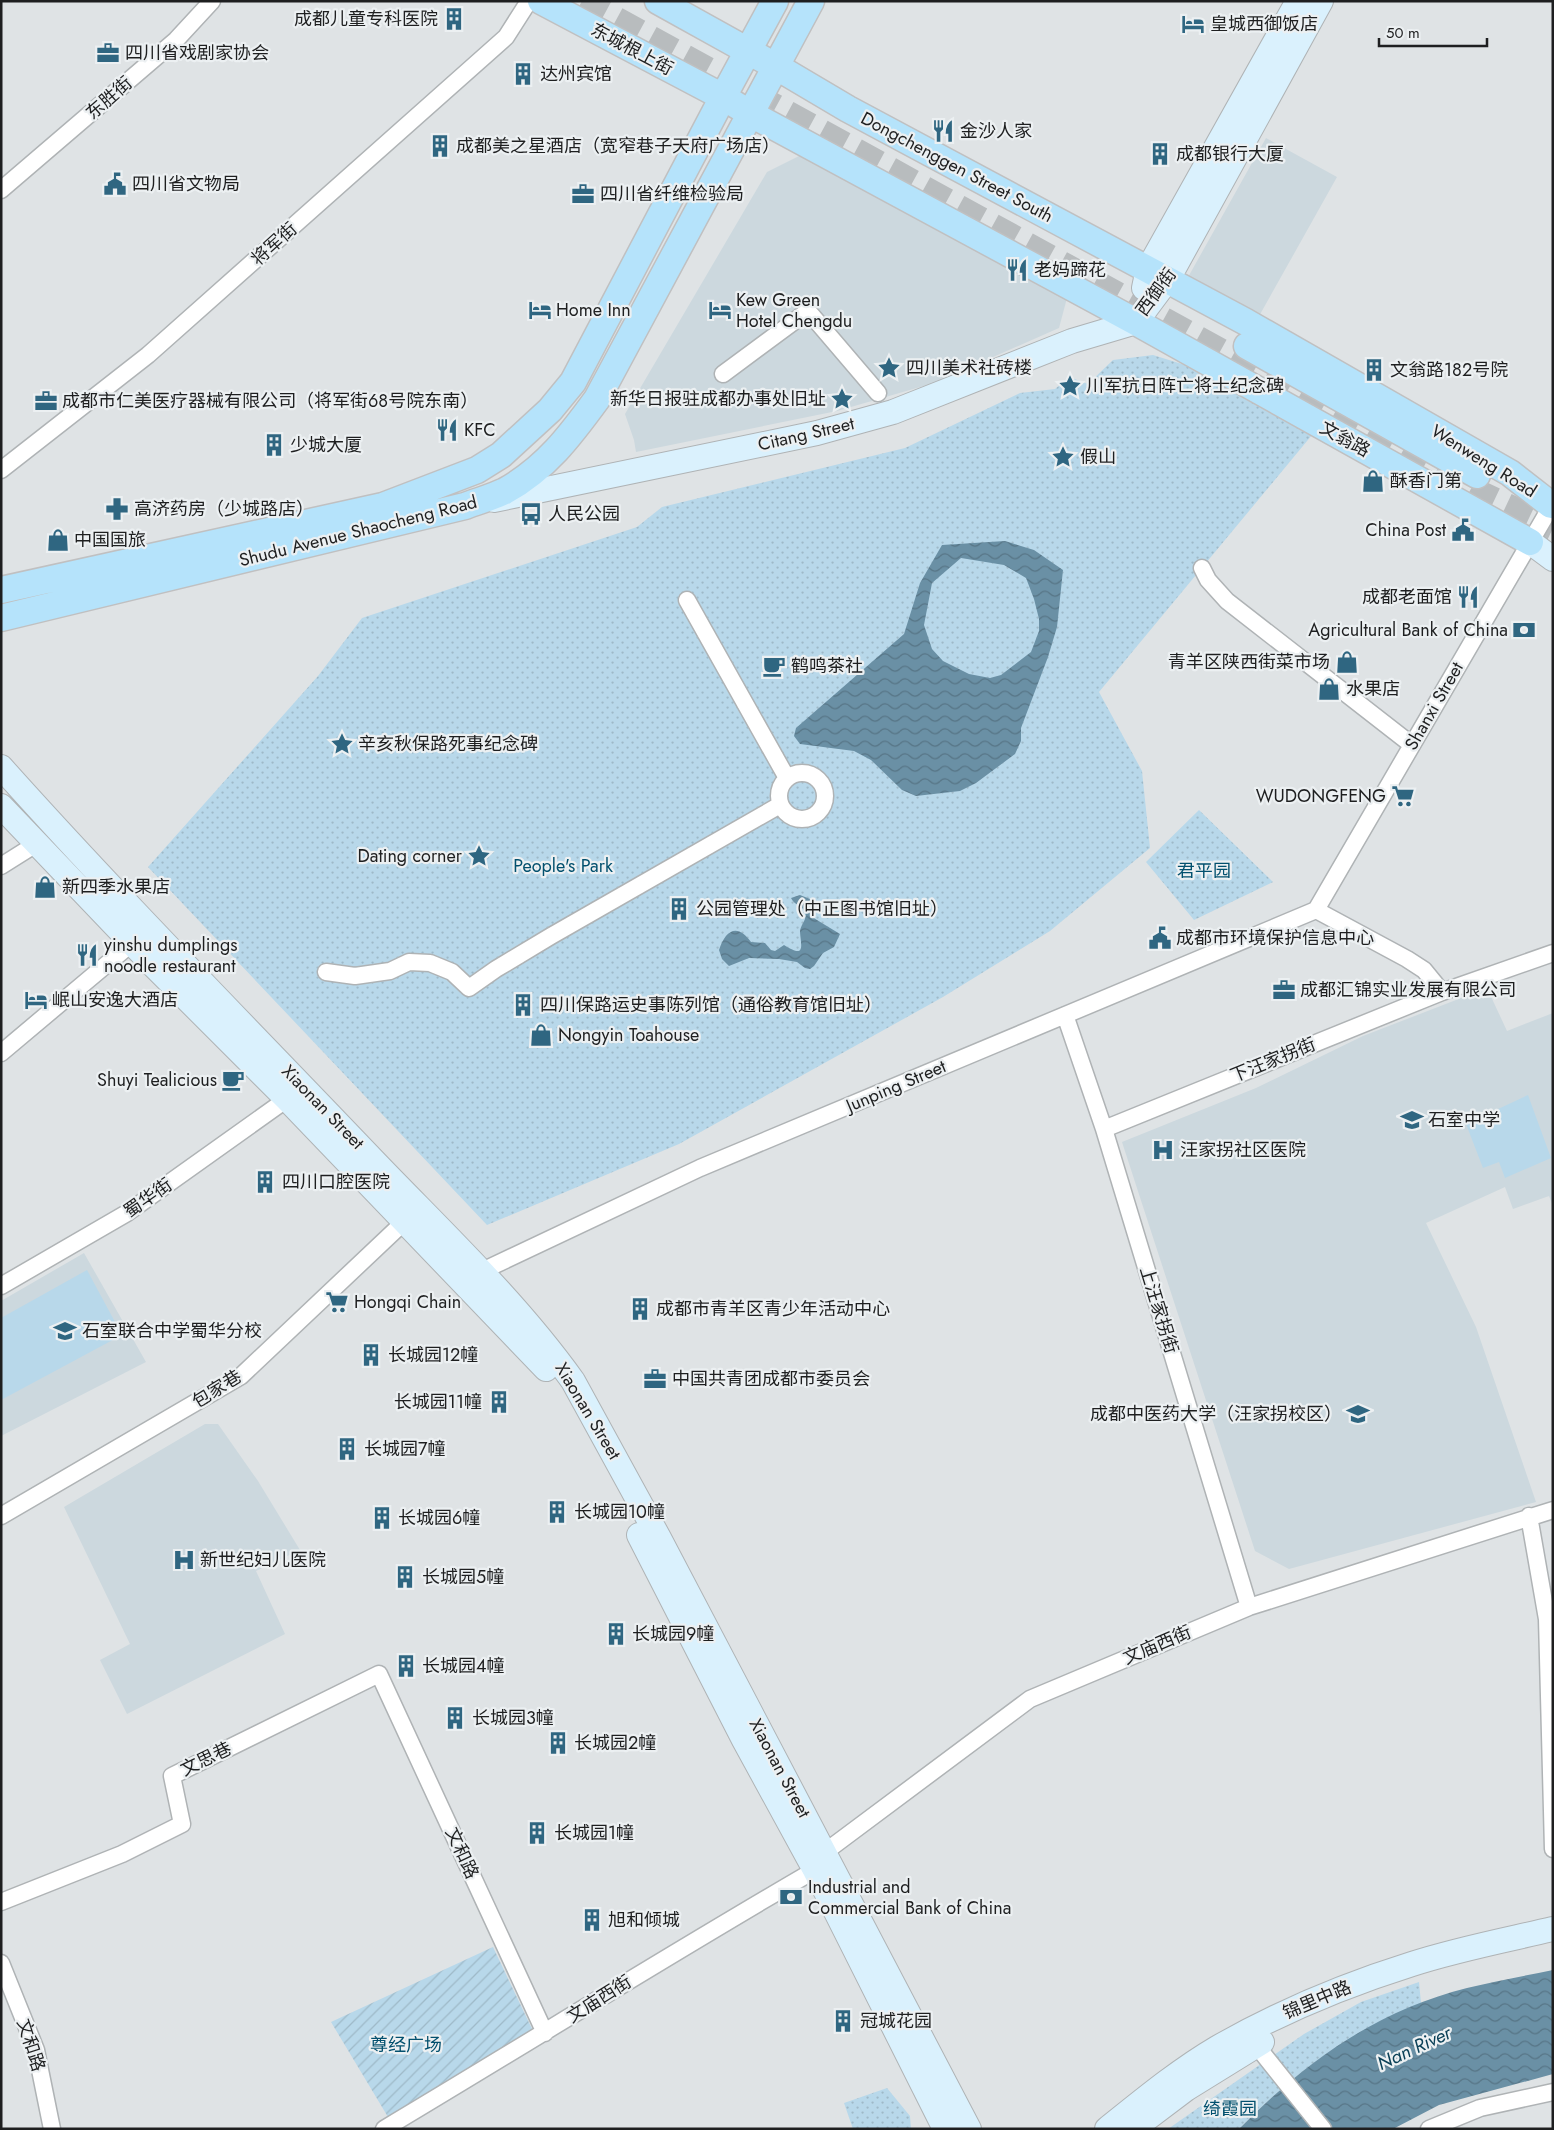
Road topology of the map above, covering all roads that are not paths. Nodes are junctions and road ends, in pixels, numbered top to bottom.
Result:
1 (212, 1) edge
2 (529, 1) edge
3 (541, 1) edge
4 (658, 1) edge
5 (775, 1) edge
6 (811, 1) edge
7 (1298, 1) edge
8 (1321, 1) edge
9 (748, 52) junction
10 (777, 67) junction
11 (723, 97) junction
12 (751, 114) junction
13 (1, 190) edge
14 (1158, 274) junction
15 (1136, 322) junction
16 (1247, 346) dead end
17 (724, 374) dead end
18 (878, 393) dead end
19 (1, 470) edge
20 (1552, 505) edge
21 (465, 506) junction
22 (1541, 545) edge
23 (1553, 559) edge
24 (1202, 568) dead end
25 (1, 590) edge
26 (687, 600) dead end
27 (1, 618) edge
28 (1412, 745) junction
29 (1, 767) edge
30 (787, 778) junction
31 (780, 805) junction
32 (1, 806) edge
33 (36, 844) junction
34 (1, 866) edge
35 (1316, 910) junction
36 (132, 943) junction
37 (1553, 953) edge
38 (326, 972) dead end
39 (1442, 992) junction
40 (1066, 1015) junction
41 (1, 1053) edge
42 (287, 1099) junction
43 (1104, 1129) junction
44 (404, 1222) junction
45 (480, 1272) junction
46 (1, 1286) edge
47 (1553, 1510) edge
48 (1, 1516) edge
49 (1530, 1516) junction
50 (1249, 1606) junction
51 (379, 1674) joint
52 (1552, 1759) edge
53 (1553, 1849) edge
54 (820, 1861) junction
55 (1, 1902) edge
56 (1553, 1930) edge
57 (1553, 1944) edge
58 (1, 1963) edge
59 (545, 2033) junction
60 (1256, 2045) junction
61 (1553, 2092) edge
62 (52, 2129) edge
63 (384, 2129) edge
64 (945, 2129) edge
65 (969, 2129) edge
66 (1107, 2129) edge
67 (1133, 2129) edge
68 (1323, 2129) edge
69 (1429, 2129) edge

1 - 13 street, 东胜街
2 - 19 street, 将军街
3 - 11 main road, 东城根上街
4 - 9 main road
5 - 9 main road, Shudu Avenue Shaocheng Road
6 - 10 main road, Shudu Avenue Shaocheng Road
7 - 14 main road, 西御街
8 - 14 main road, 西御街
9 - 10 main road, Dongchenggen Street South
9 - 11 main road, Shudu Avenue Shaocheng Road
10 - 12 main road, Shudu Avenue Shaocheng Road
10 - 14 main road, Dongchenggen Street South
11 - 12 main road
11 - 25 main road, Shudu Avenue Shaocheng Road
12 - 15 main road
12 - 21 main road, Shudu Avenue Shaocheng Road
14 - 15 main road, 西御街
14 - 20 main road, Wenweng Road
15 - 21 main road, Citang Street
15 - 22 main road, 文翁路
16 - 20 main road, Wenweng Road
17 - 18 street
20 - 22 street, Shanxi Street
21 - 27 main road, Shudu Avenue Shaocheng Road
22 - 23 main road, 文翁路
22 - 28 street, Shanxi Street
24 - 28 street
26 - 30 street
28 - 35 street, Shanxi Street
29 - 45 main road, Xiaonan Street
30 - 31 street
30 - 31 street
31 - 38 street
32 - 33 main road, Xiaonan Street
33 - 34 street
33 - 36 main road, Xiaonan Street
35 - 39 street
35 - 40 street, Junping Street
36 - 41 street
36 - 42 main road, Xiaonan Street
37 - 39 street, 下汪家拐街
39 - 43 street, 下汪家拐街
40 - 43 street, 上汪家拐街
40 - 45 street, Junping Street
42 - 44 main road, Xiaonan Street
42 - 46 street, 蜀华街
43 - 50 street, 上汪家拐街
44 - 48 street, 包家巷
44 - 54 main road, Xiaonan Street
45 - 54 main road, Xiaonan Street
47 - 49 street, 文庙西街
49 - 50 street, 文庙西街
49 - 52 street
50 - 54 street, 文庙西街
51 - 55 street, 文思巷
51 - 59 street, 文和路
52 - 53 street
54 - 59 street, 文庙西街
54 - 64 main road, Xiaonan Street
54 - 65 main road, Xiaonan Street
56 - 66 main road, 锦里中路
57 - 60 main road, 锦里中路
58 - 62 street, 文和路
59 - 63 street, 文庙西街
60 - 67 main road, 锦里中路
60 - 68 street
61 - 69 street

